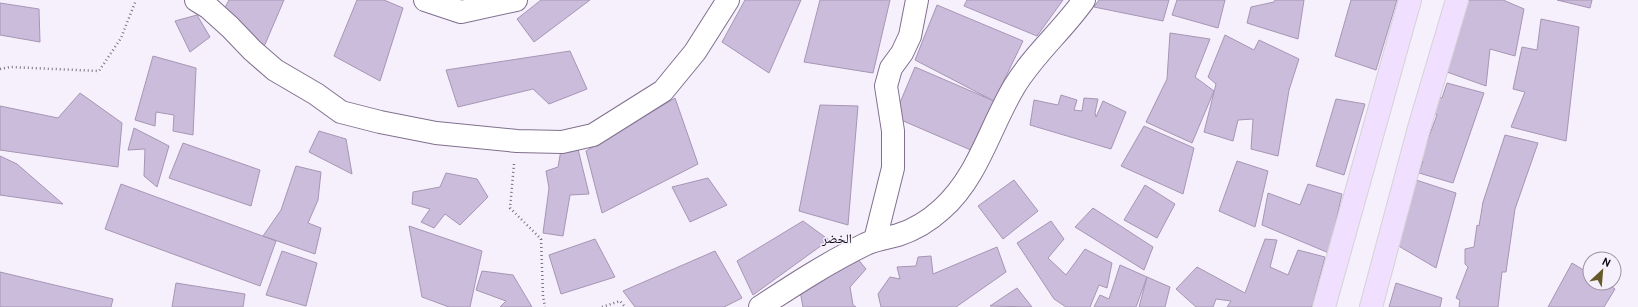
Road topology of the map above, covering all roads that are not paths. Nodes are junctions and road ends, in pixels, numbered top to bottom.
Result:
1 (196, 0) edge
2 (425, 0) edge
3 (516, 0) edge
4 (728, 0) edge
5 (917, 0) edge
6 (1084, 0) edge
7 (1410, 0) edge
8 (1457, 0) edge
9 (875, 240) junction
10 (760, 307) edge
11 (1324, 307) edge
12 (1371, 307) edge

1 - 4 street
2 - 3 street
5 - 9 street
6 - 9 street
7 - 11 main road
8 - 12 main road
9 - 10 street

